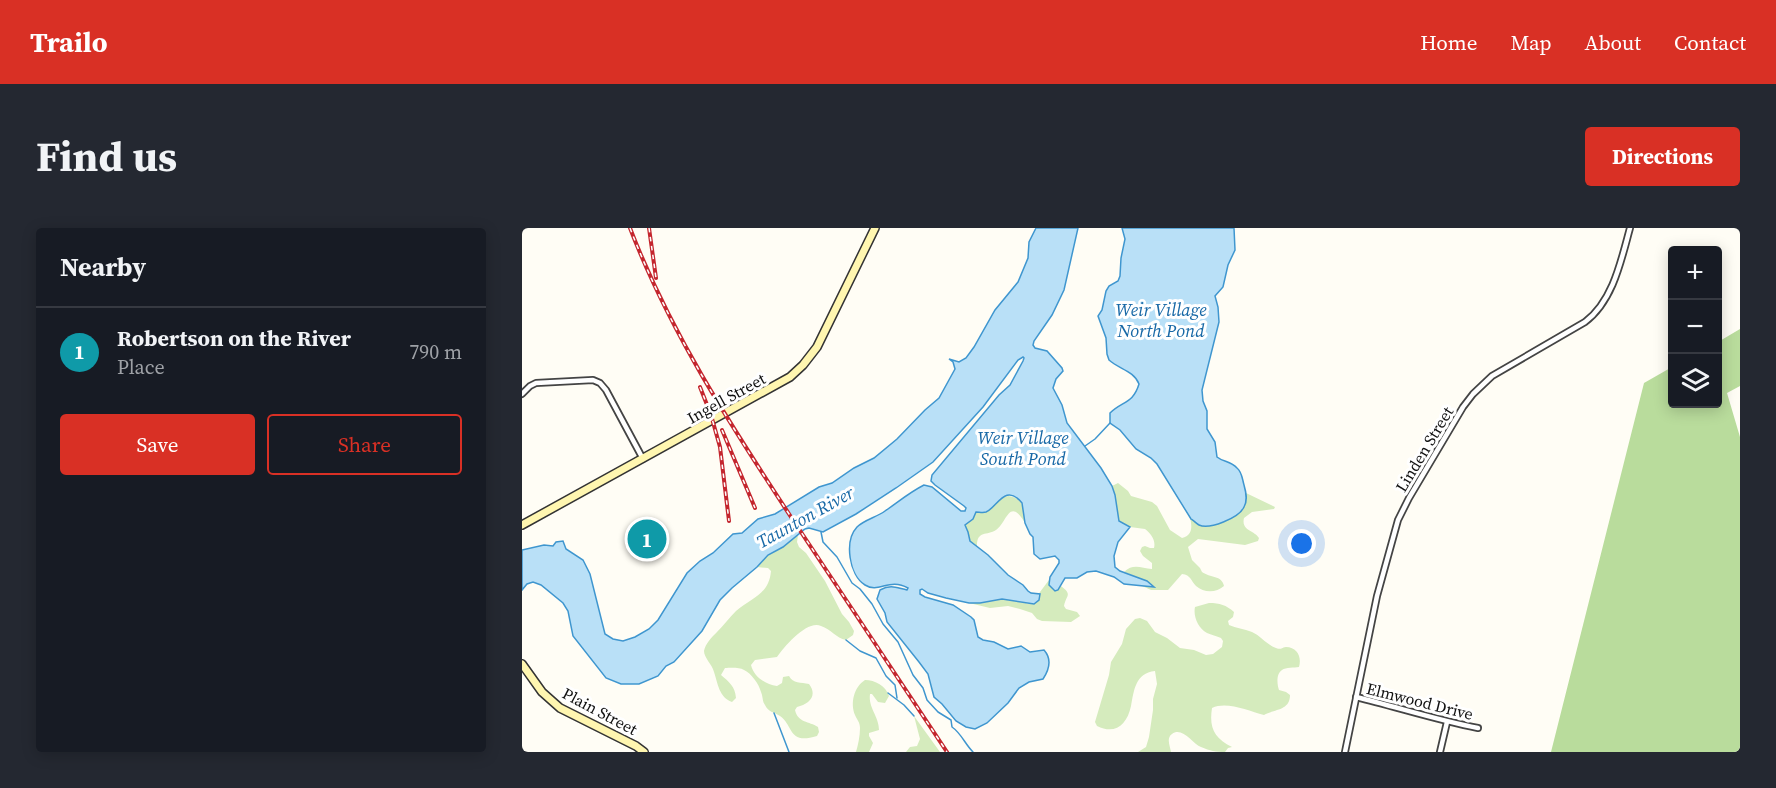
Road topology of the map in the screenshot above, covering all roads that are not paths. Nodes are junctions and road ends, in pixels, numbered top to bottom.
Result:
1 (875, 228) edge
2 (1630, 228) edge
3 (522, 394) edge
4 (643, 459) junction
5 (522, 525) edge
6 (522, 664) edge
7 (1356, 697) junction
8 (1447, 722) junction
9 (1478, 728) dead end
10 (644, 752) edge
11 (1345, 752) edge
12 (1440, 752) edge

1 - 4 street, Ingell Street
2 - 7 street, Linden Street
3 - 4 street
4 - 5 street, Ingell Street
6 - 10 street, Plain Street
7 - 8 street, Elmwood Drive
7 - 11 street, Linden Street
8 - 9 street, Elmwood Drive
8 - 12 street

